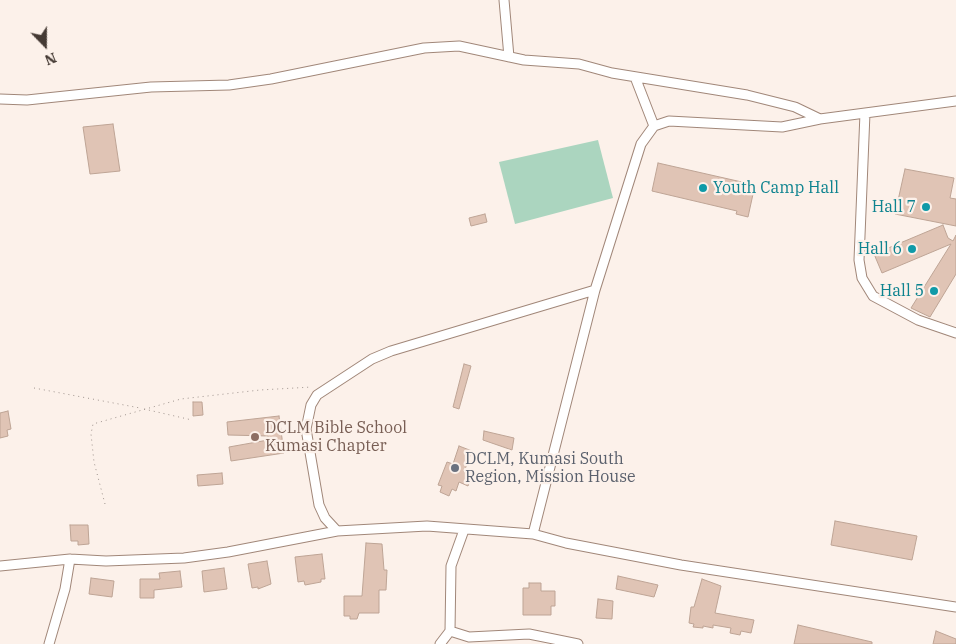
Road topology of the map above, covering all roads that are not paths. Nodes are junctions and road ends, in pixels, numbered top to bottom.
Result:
1 (504, 0) edge
2 (509, 57) junction
3 (635, 77) junction
4 (0, 99) edge
5 (956, 101) edge
6 (865, 113) junction
7 (820, 119) junction
8 (654, 126) junction
9 (595, 290) junction
10 (956, 333) edge
11 (464, 530) junction
12 (337, 531) junction
13 (532, 534) junction
14 (70, 559) junction
15 (0, 566) edge
16 (956, 607) edge
17 (450, 631) junction
18 (49, 644) edge
19 (440, 644) edge
20 (578, 644) edge

1 - 2 street
2 - 3 street
2 - 4 street
3 - 7 street
3 - 8 street
5 - 6 street
6 - 7 street
6 - 10 street
7 - 8 street
8 - 9 street
9 - 12 street
9 - 13 street
11 - 12 street
11 - 13 street
11 - 17 street
12 - 14 street
13 - 16 street
14 - 15 street
14 - 18 street
17 - 19 street
17 - 20 street

